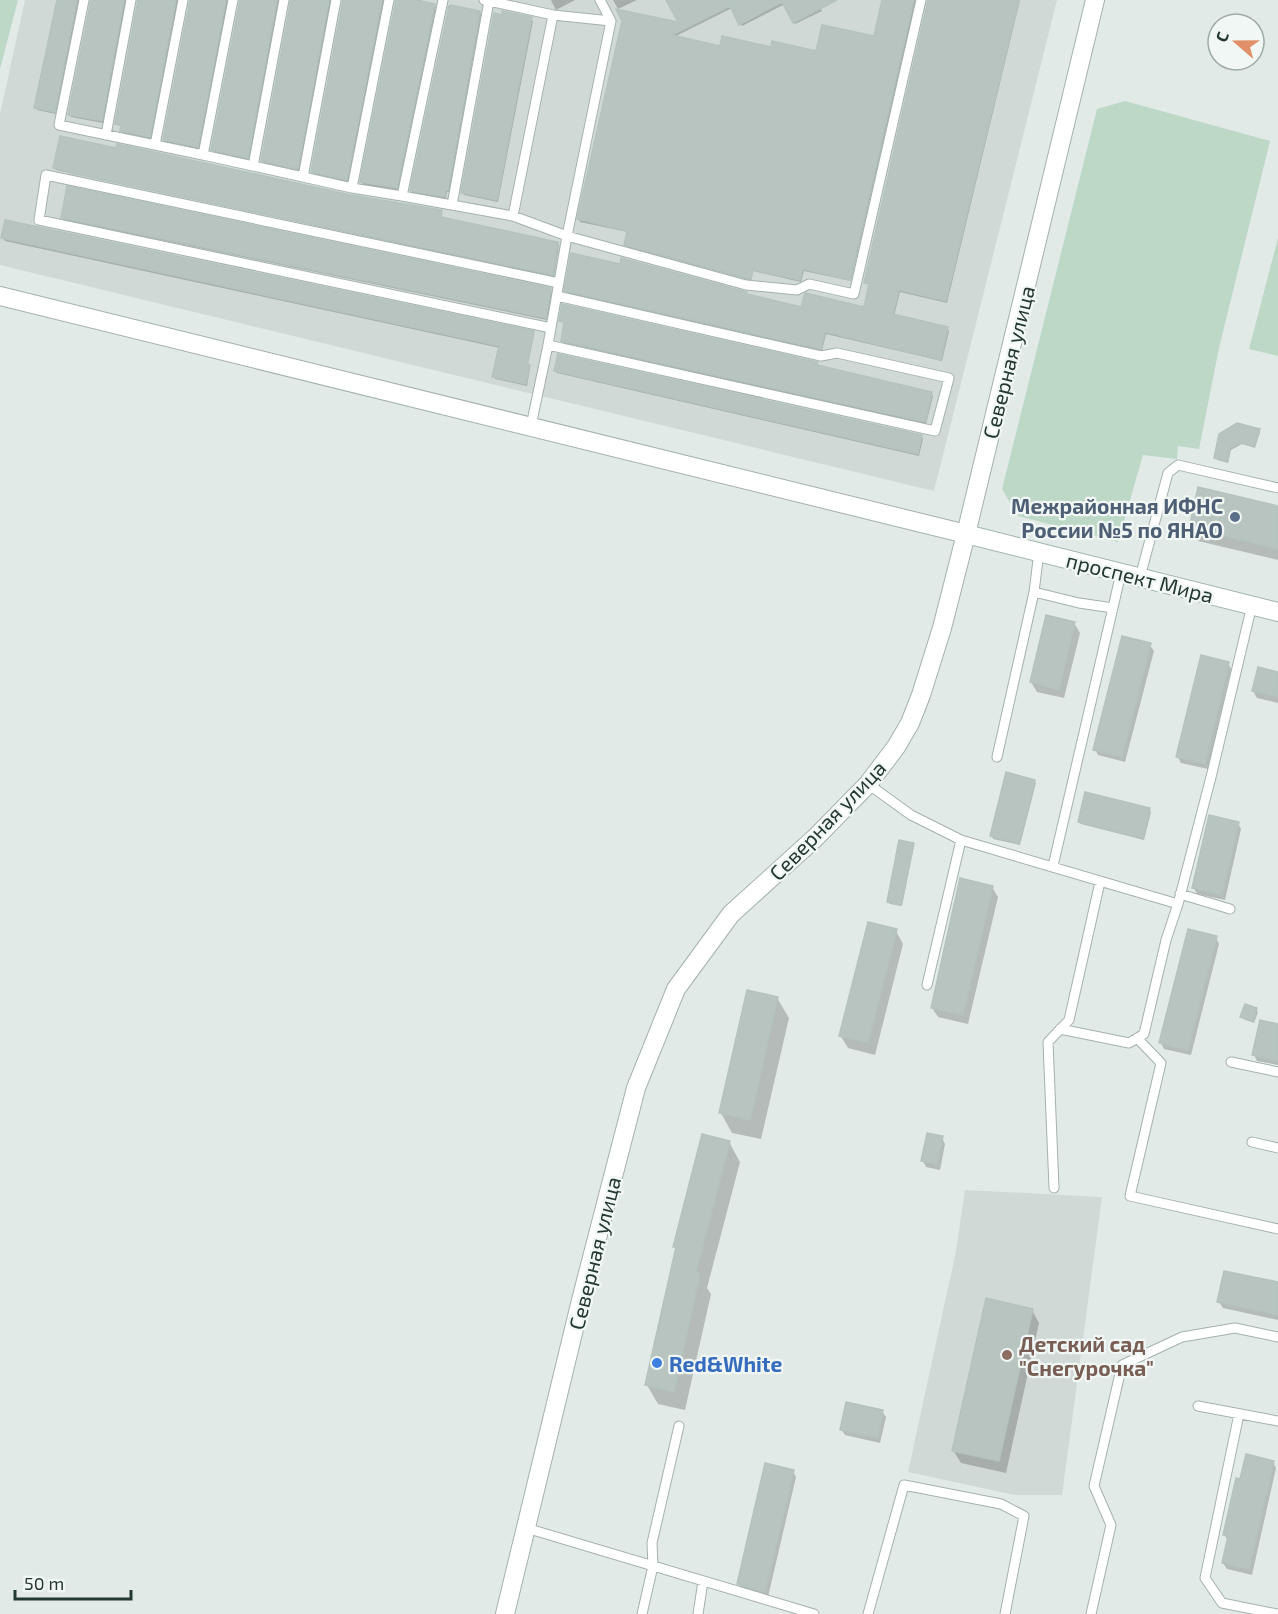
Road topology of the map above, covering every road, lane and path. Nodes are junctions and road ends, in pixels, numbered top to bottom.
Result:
1 (84, 0) edge
2 (131, 0) edge
3 (183, 0) edge
4 (233, 0) edge
5 (285, 0) edge
6 (336, 0) edge
7 (389, 0) edge
8 (442, 0) edge
9 (486, 0) edge
10 (600, 0) edge
11 (921, 0) edge
12 (1095, 0) edge
13 (553, 15) junction
14 (611, 21) junction
15 (106, 135) junction
16 (155, 145) junction
17 (203, 155) junction
18 (253, 166) junction
19 (303, 177) junction
20 (352, 188) junction
21 (402, 196) junction
22 (452, 205) junction
23 (513, 216) junction
24 (567, 236) junction
25 (559, 283) junction
26 (0, 296) edge
27 (557, 296) junction
28 (551, 328) junction
29 (548, 345) junction
30 (531, 426) junction
31 (1278, 488) edge
32 (966, 534) junction
33 (1039, 552) junction
34 (1121, 573) junction
35 (1140, 578) junction
36 (1034, 592) junction
37 (1252, 605) junction
38 (1113, 608) junction
39 (1278, 612) edge
40 (997, 757) dead end
41 (868, 784) junction
42 (961, 840) junction
43 (1053, 867) junction
44 (1100, 882) junction
45 (1180, 894) junction
46 (1178, 904) junction
47 (1230, 909) dead end
48 (927, 985) dead end
49 (1060, 1029) junction
50 (1137, 1038) junction
51 (1231, 1062) dead end
52 (1278, 1072) edge
53 (1252, 1142) dead end
54 (1278, 1148) edge
55 (1054, 1188) dead end
56 (1278, 1229) edge
57 (1278, 1337) edge
58 (1198, 1406) dead end
59 (1239, 1414) junction
60 (1278, 1421) edge
61 (679, 1426) dead end
62 (526, 1528) junction
63 (653, 1566) junction
64 (703, 1581) junction
65 (505, 1614) edge
66 (642, 1614) edge
67 (698, 1614) edge
68 (814, 1614) edge
69 (868, 1614) edge
70 (1005, 1614) edge
71 (1091, 1614) edge
72 (1277, 1614) edge

1 - 15 lane
2 - 15 lane
3 - 16 lane
4 - 17 lane
5 - 18 lane
6 - 19 lane
7 - 20 lane
8 - 21 lane
9 - 13 lane
9 - 22 lane
10 - 14 lane
11 - 24 lane
12 - 32 street, Северная улица
13 - 14 lane
13 - 23 lane
14 - 24 lane
15 - 16 lane
16 - 17 lane
17 - 18 lane
18 - 19 lane
19 - 20 lane
20 - 21 lane
21 - 22 lane
22 - 23 lane
23 - 24 lane
24 - 25 lane
25 - 27 lane
25 - 28 lane
26 - 30 street, проспект Мира
27 - 28 lane
27 - 29 lane
28 - 29 lane
29 - 30 lane
30 - 32 street, проспект Мира
31 - 35 lane
32 - 33 street, проспект Мира
32 - 41 street, Северная улица
33 - 34 street, проспект Мира
33 - 36 lane
34 - 35 street, проспект Мира
34 - 38 lane
35 - 37 street, проспект Мира
36 - 38 lane
36 - 40 lane
37 - 39 street, проспект Мира
37 - 45 lane
38 - 43 lane
41 - 42 lane
41 - 62 street, Северная улица
42 - 43 lane
42 - 48 lane
43 - 44 lane
44 - 46 lane
44 - 49 lane
45 - 46 lane
45 - 47 lane
46 - 50 lane
49 - 50 lane
49 - 55 lane
50 - 56 lane
51 - 52 lane
53 - 54 lane
57 - 71 lane
58 - 59 lane
59 - 60 lane
59 - 72 lane
61 - 63 lane
62 - 63 lane
62 - 65 street, Северная улица
63 - 64 lane
63 - 66 lane
64 - 67 lane
64 - 68 lane
69 - 70 lane

